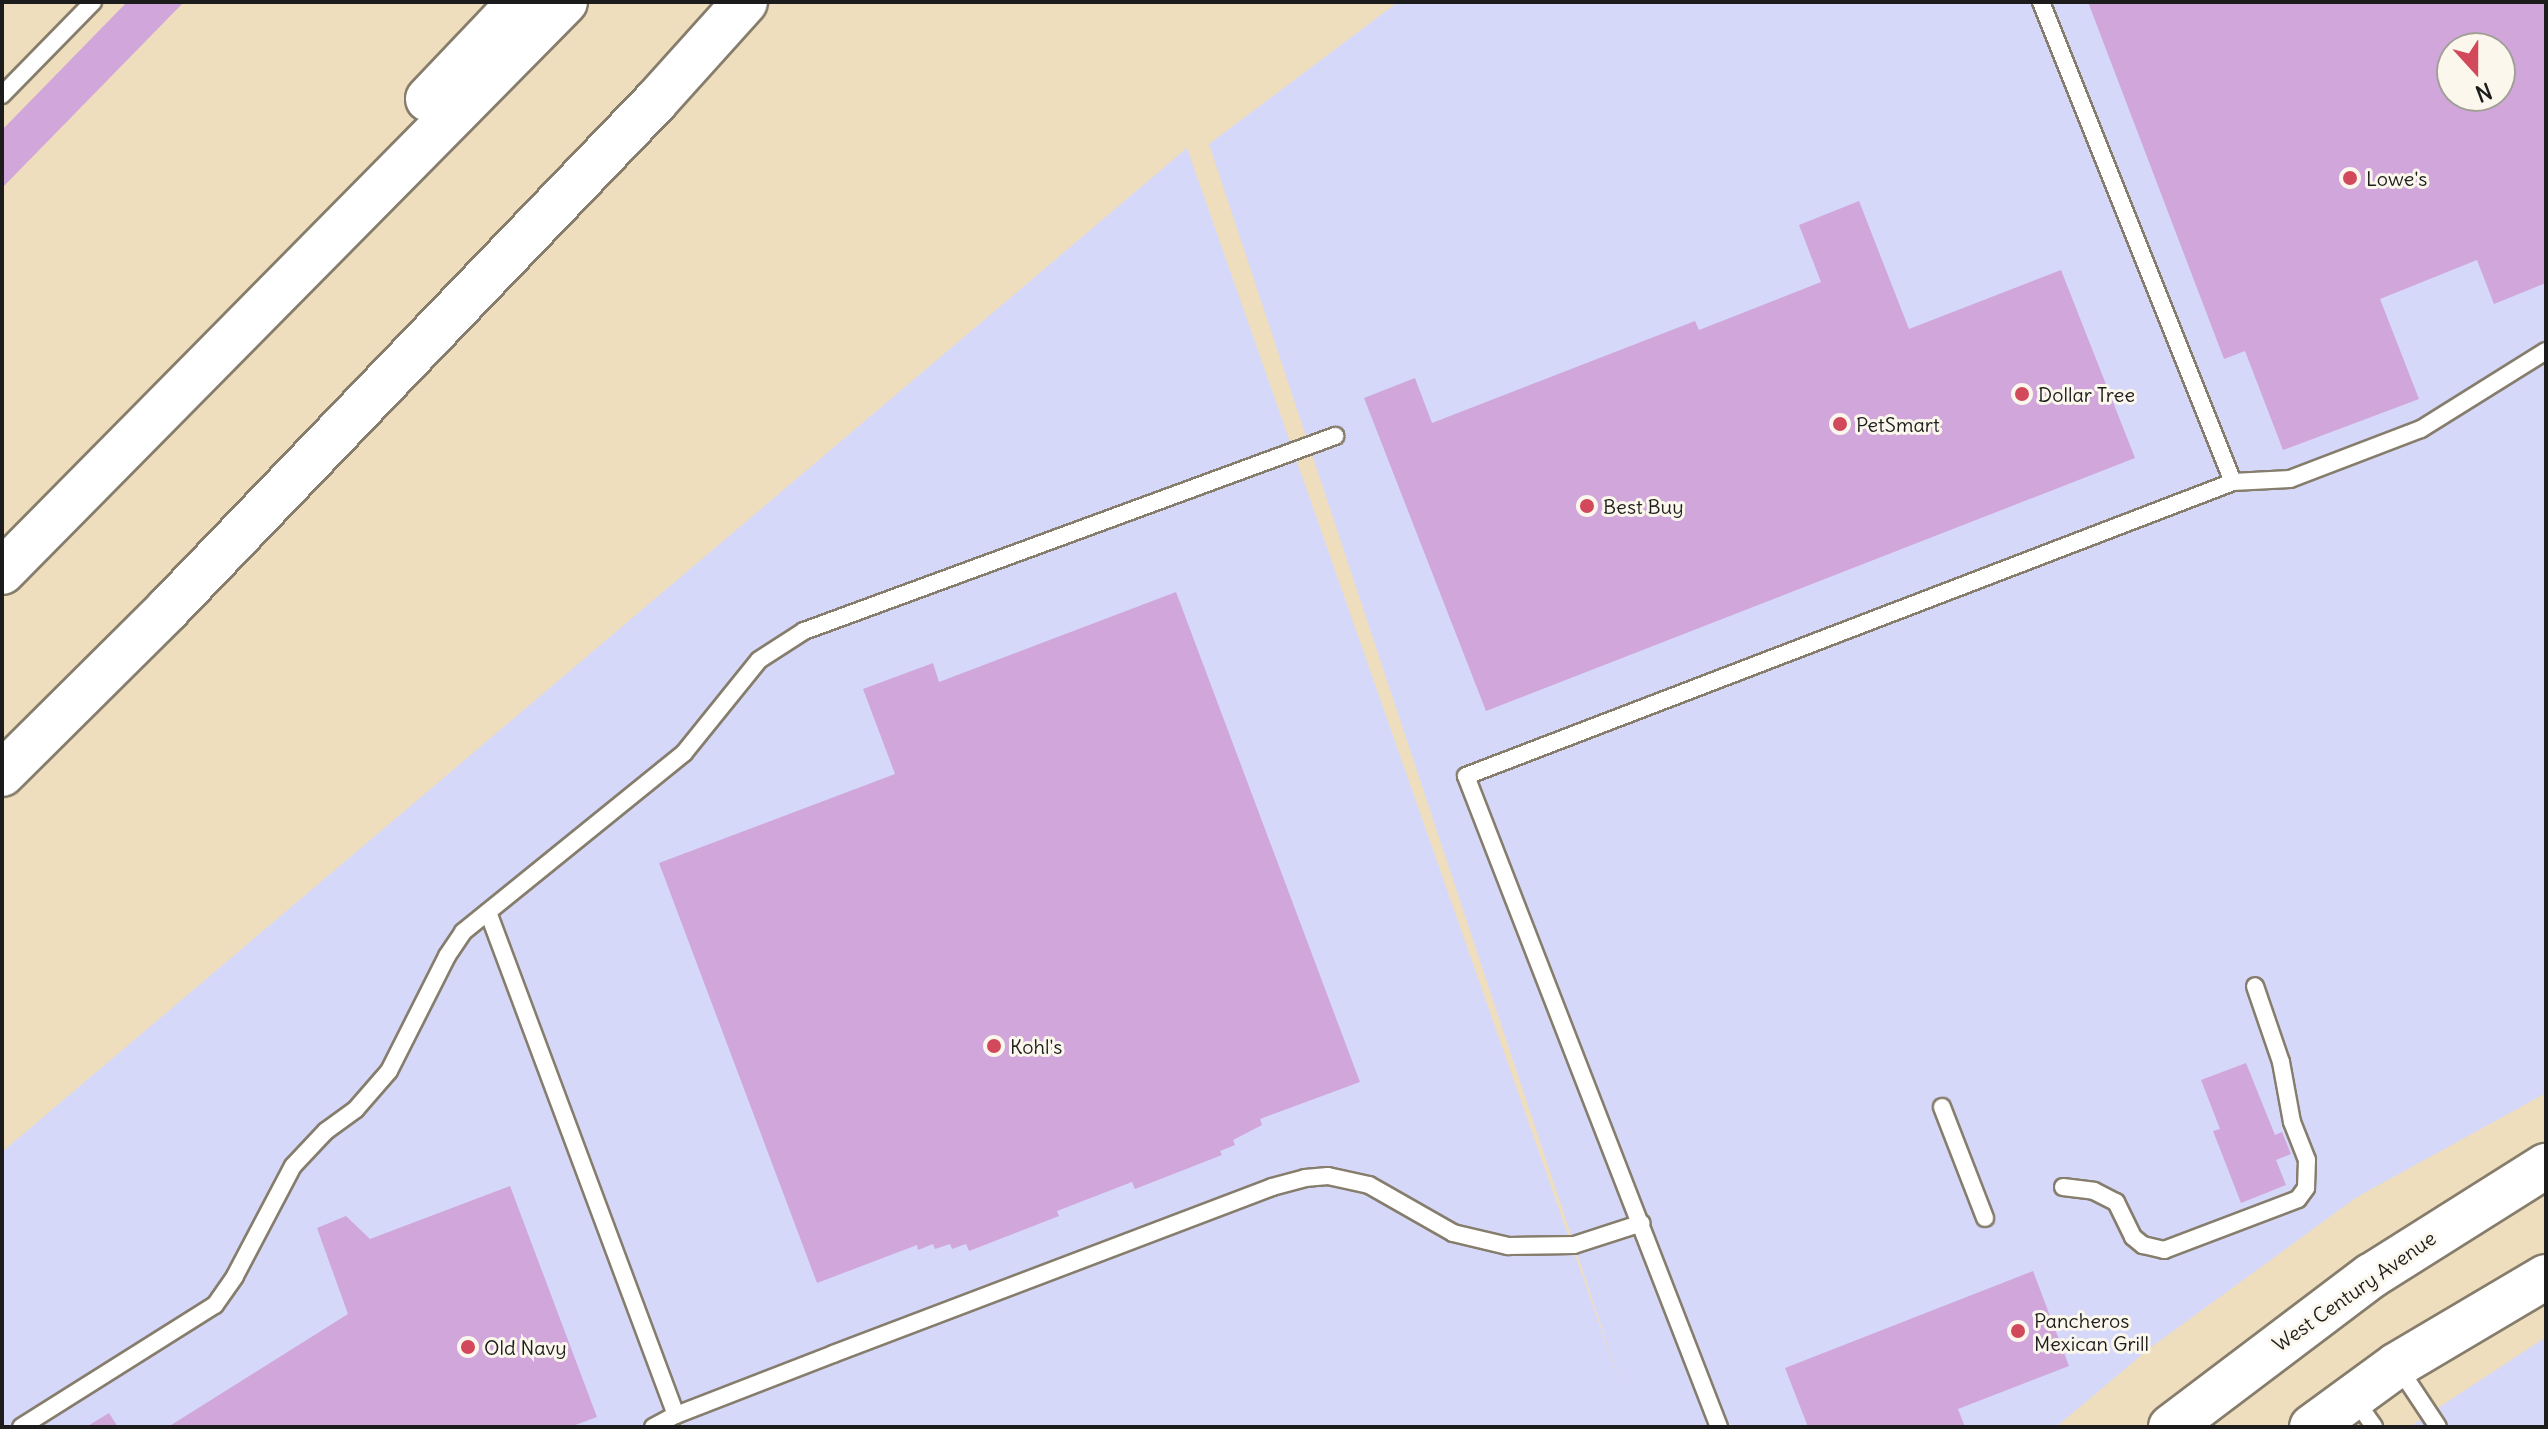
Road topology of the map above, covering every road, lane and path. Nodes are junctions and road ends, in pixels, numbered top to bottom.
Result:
1 (93, 2) edge
2 (520, 2) edge
3 (565, 2) edge
4 (745, 2) edge
5 (2041, 2) edge
6 (2, 95) edge
7 (2546, 351) edge
8 (1335, 436) dead end
9 (2233, 482) junction
10 (2, 569) edge
11 (2, 774) edge
12 (488, 912) junction
13 (2255, 986) dead end
14 (1942, 1107) dead end
15 (2546, 1166) edge
16 (2063, 1187) dead end
17 (1985, 1218) dead end
18 (1642, 1223) junction
19 (2546, 1277) edge
20 (2397, 1365) junction
21 (2363, 1412) edge
22 (676, 1415) junction
23 (21, 1427) edge
24 (653, 1427) edge
25 (1719, 1427) edge
26 (2171, 1427) edge
27 (2312, 1427) edge
28 (2438, 1427) edge

1 - 6 lane
2 - 10 main road
3 - 10 main road
4 - 11 main road
5 - 9 lane
7 - 9 lane
8 - 12 lane
9 - 18 lane
12 - 22 lane
12 - 23 lane
13 - 16 lane
14 - 17 lane
15 - 26 main road, West Century Avenue
18 - 22 lane
18 - 25 lane
19 - 20 main road
20 - 21 main road
20 - 28 lane
21 - 27 main road
22 - 24 lane

